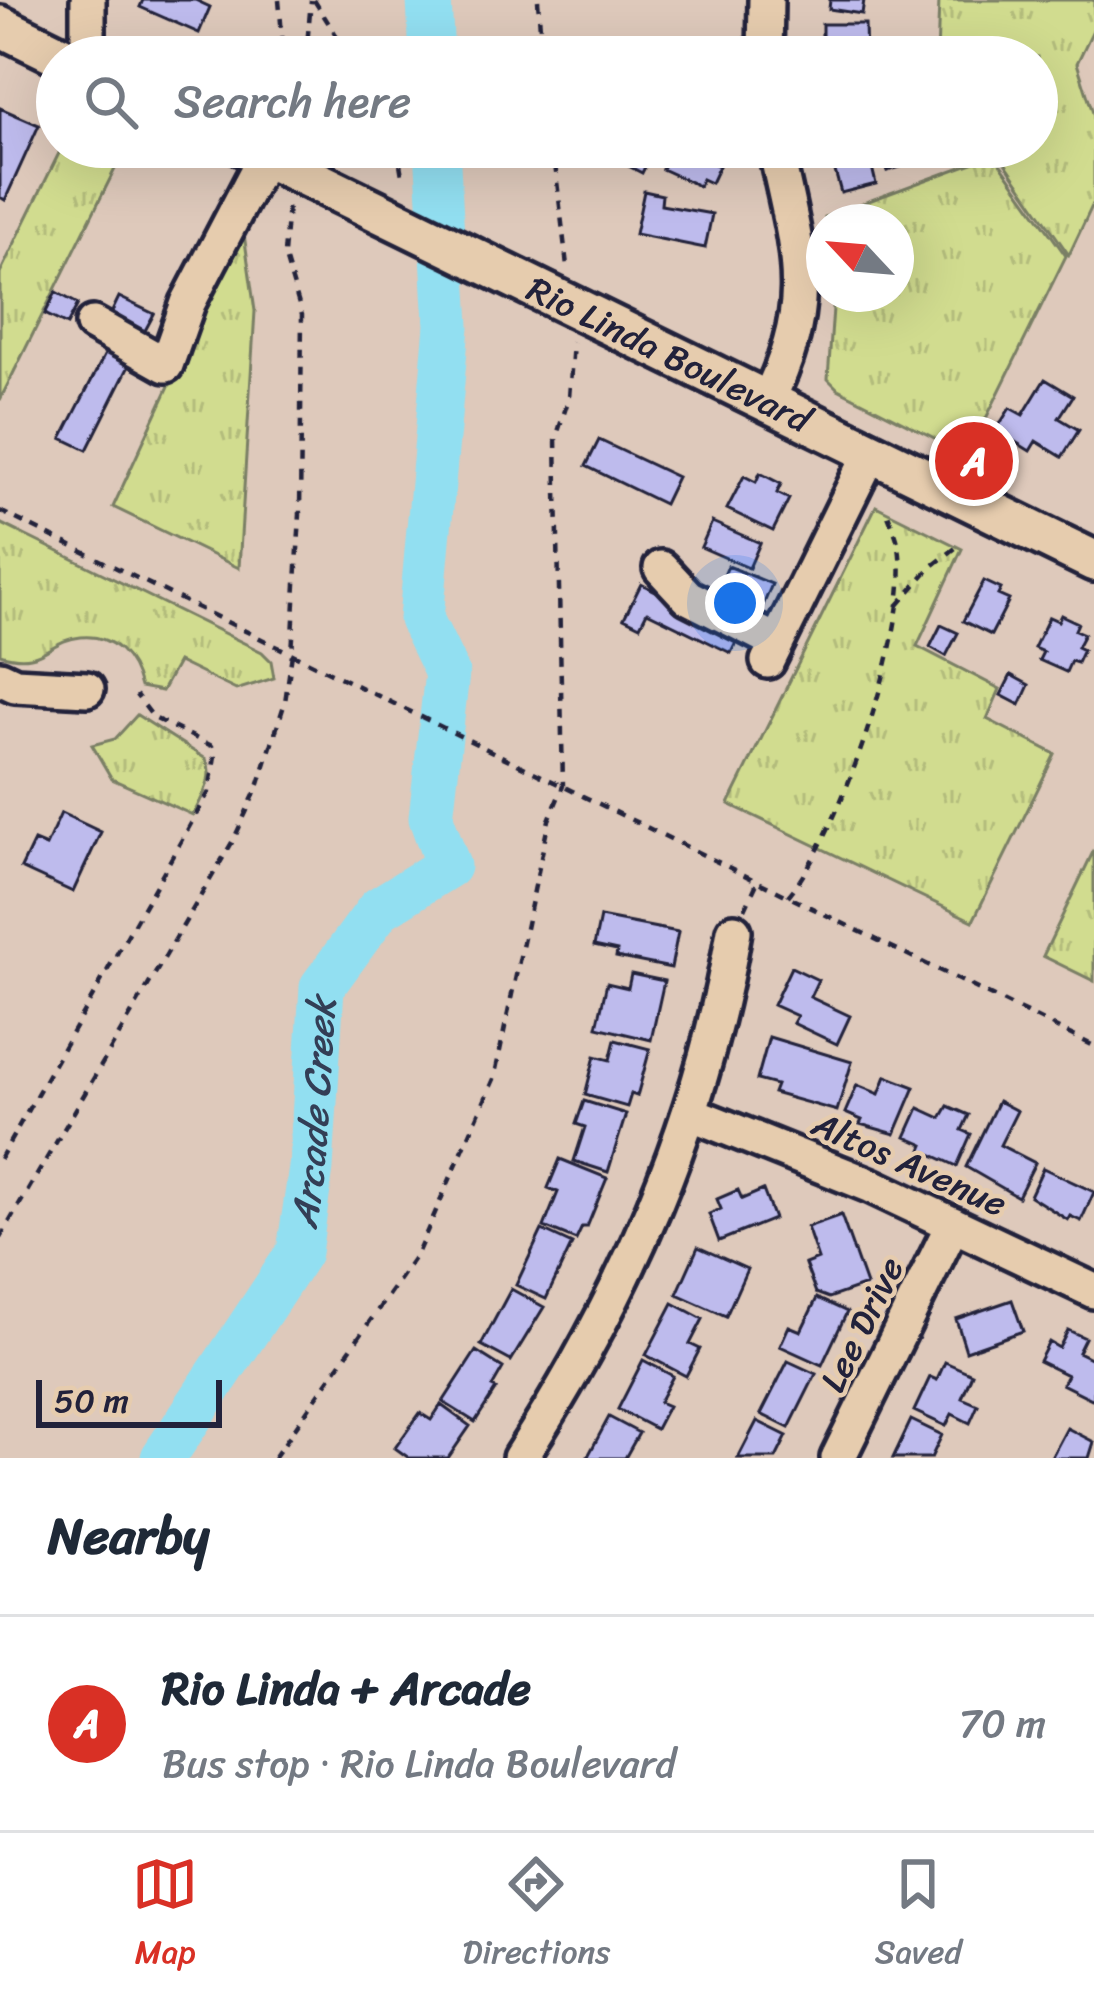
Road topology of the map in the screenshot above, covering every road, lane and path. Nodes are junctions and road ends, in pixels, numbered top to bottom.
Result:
1 (88, 0) edge
2 (279, 0) edge
3 (312, 0) edge
4 (538, 0) edge
5 (766, 0) edge
6 (0, 26) edge
7 (88, 36) edge
8 (282, 36) edge
9 (308, 36) edge
10 (336, 36) edge
11 (541, 36) edge
12 (765, 36) edge
13 (36, 44) edge
14 (262, 168) edge
15 (270, 168) edge
16 (290, 168) edge
17 (401, 168) edge
18 (556, 168) edge
19 (779, 168) edge
20 (403, 181) dead end
21 (575, 309) junction
22 (93, 324) dead end
23 (766, 401) junction
24 (871, 452) junction
25 (0, 512) edge
26 (887, 512) dead end
27 (958, 546) dead end
28 (1094, 561) edge
29 (661, 568) dead end
30 (898, 604) junction
31 (292, 654) junction
32 (0, 678) edge
33 (87, 689) dead end
34 (136, 695) dead end
35 (563, 786) junction
36 (788, 896) junction
37 (734, 931) dead end
38 (1094, 1046) edge
39 (690, 1113) junction
40 (0, 1159) edge
41 (953, 1224) junction
42 (0, 1238) edge
43 (1094, 1292) edge
44 (274, 1458) edge
45 (520, 1458) edge
46 (838, 1458) edge

1 - 7 street
2 - 8 path
3 - 9 path
3 - 10 path
4 - 11 path
5 - 12 street
6 - 13 main road
14 - 22 street
15 - 31 path
16 - 21 main road, Rio Linda Boulevard
17 - 20 path
18 - 21 path
19 - 23 street
21 - 23 main road, Rio Linda Boulevard
21 - 35 path
23 - 24 main road, Rio Linda Boulevard
24 - 28 main road, Rio Linda Boulevard
24 - 29 street
25 - 31 path
26 - 30 path
27 - 30 path
30 - 36 path
31 - 35 path
31 - 42 path
32 - 33 street
34 - 40 path
35 - 36 path
35 - 44 path
36 - 38 path
37 - 39 street
39 - 41 street, Altos Avenue
39 - 45 street
41 - 43 street, Altos Avenue
41 - 46 street, Lee Drive

